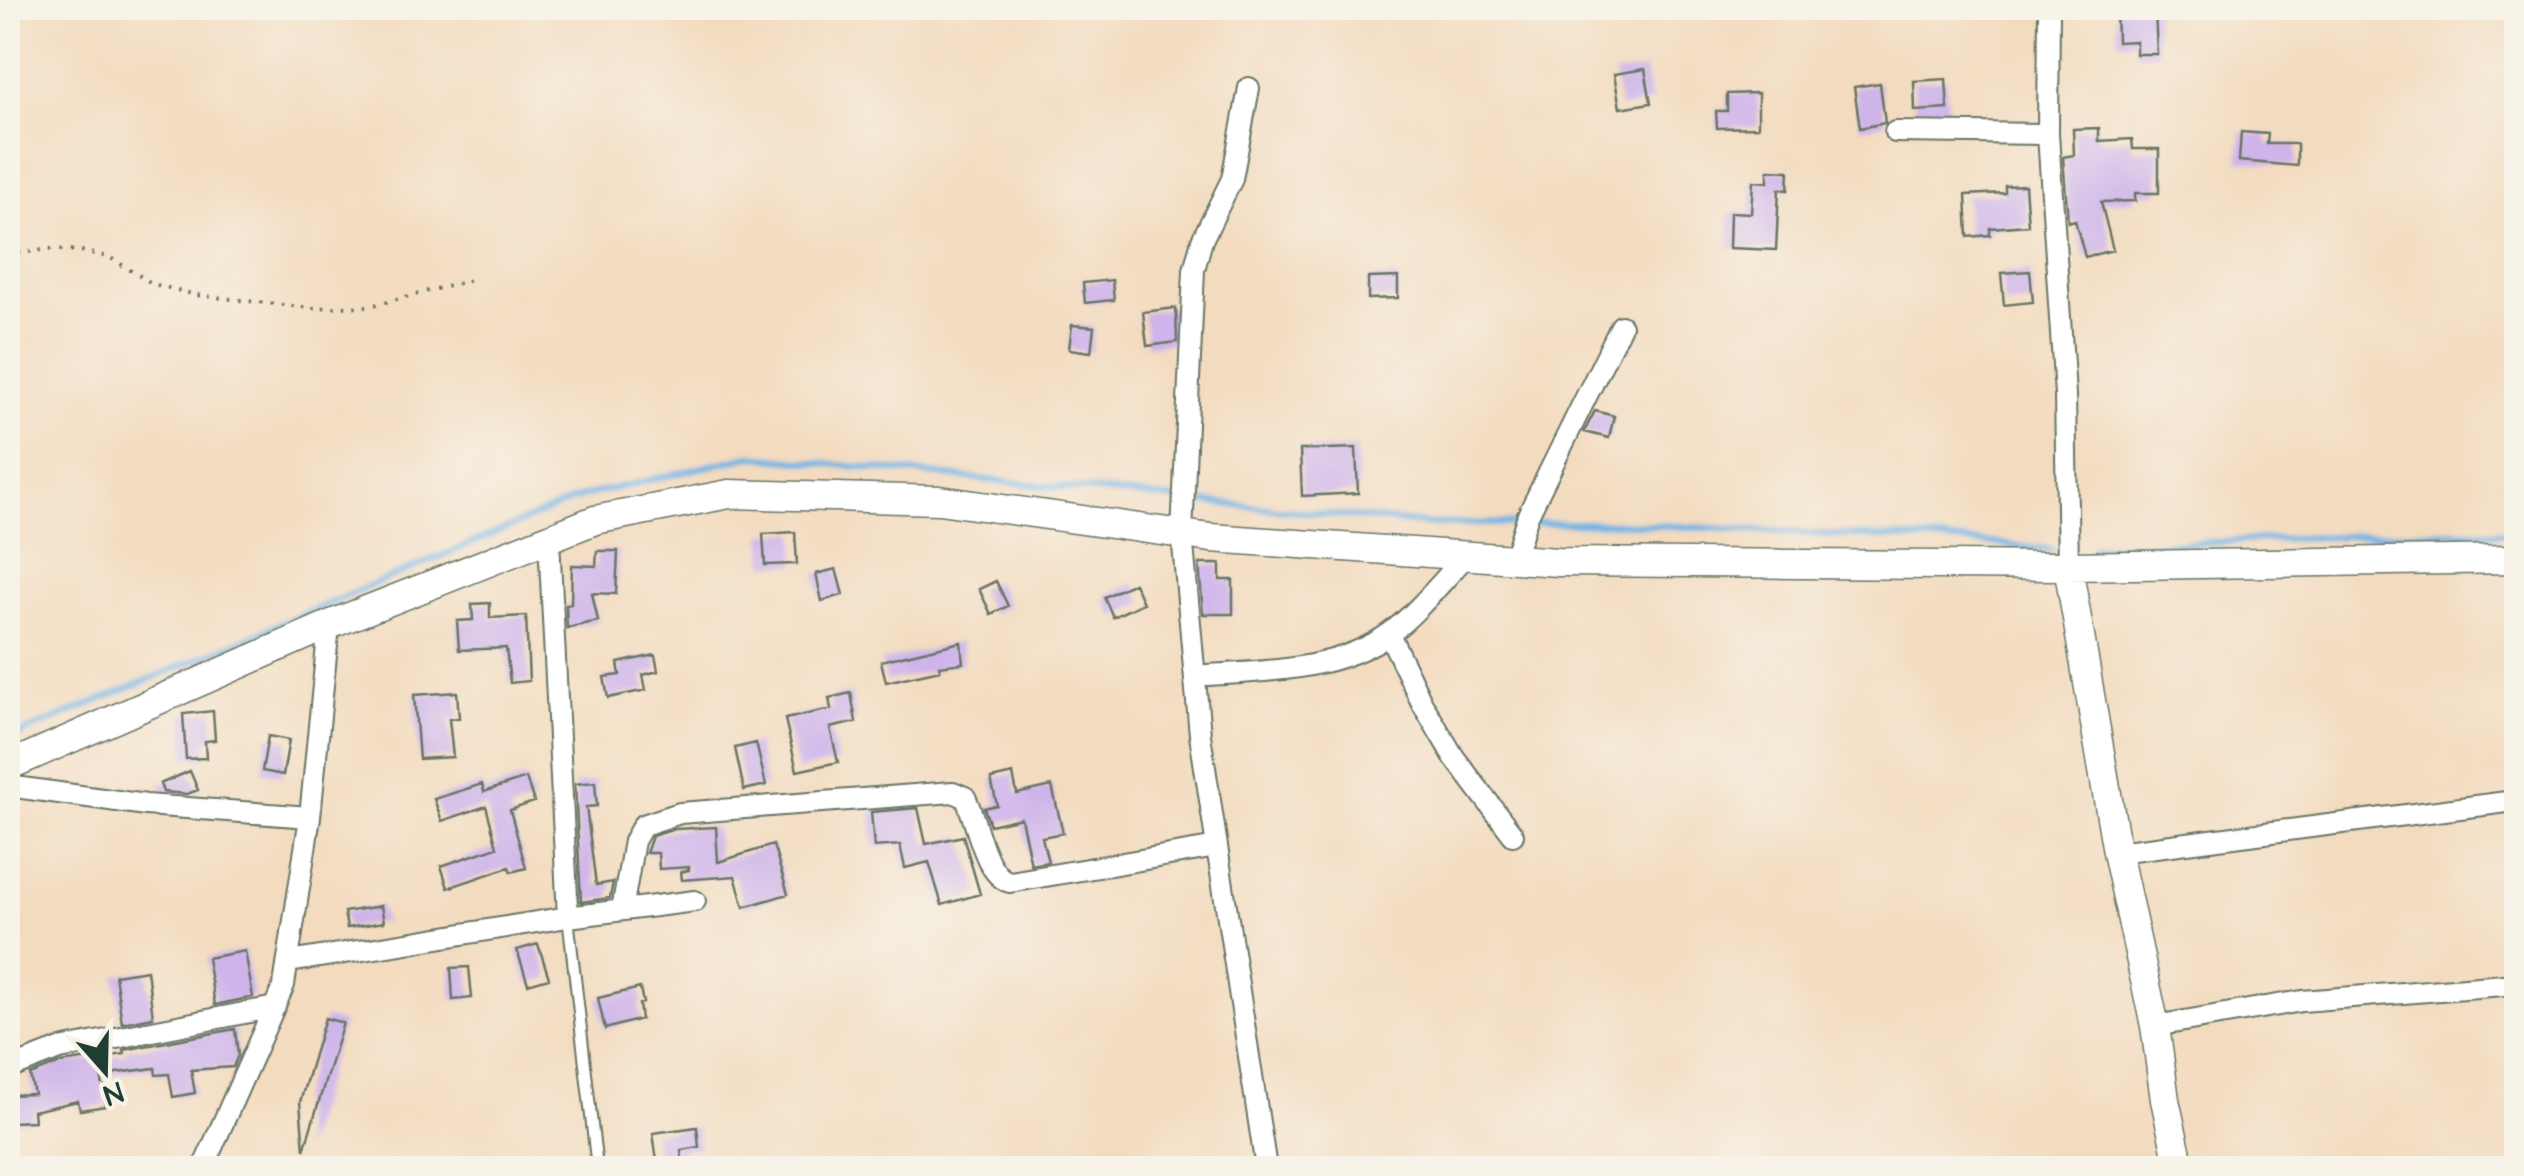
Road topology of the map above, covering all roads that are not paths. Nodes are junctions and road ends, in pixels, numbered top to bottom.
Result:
1 (2049, 8) edge
2 (1249, 88) dead end
3 (1896, 132) dead end
4 (2048, 134) junction
5 (1620, 326) dead end
6 (1183, 526) junction
7 (548, 539) junction
8 (1515, 554) junction
9 (1466, 556) junction
10 (2516, 559) edge
11 (2068, 566) junction
12 (329, 626) junction
13 (1388, 634) junction
14 (1195, 676) junction
15 (8, 766) edge
16 (8, 786) edge
17 (2507, 802) dead end
18 (310, 817) junction
19 (1513, 834) dead end
20 (1217, 847) junction
21 (2118, 852) junction
22 (695, 901) dead end
23 (622, 910) junction
24 (568, 917) junction
25 (289, 962) junction
26 (2516, 984) edge
27 (275, 1007) junction
28 (2155, 1026) junction
29 (8, 1069) edge
30 (203, 1168) edge
31 (597, 1168) edge
32 (1266, 1168) edge
33 (2180, 1168) edge

1 - 4 street
2 - 6 street
3 - 4 street
4 - 11 street
5 - 8 street
6 - 7 street
6 - 9 street
6 - 14 street
7 - 12 street
7 - 24 street
8 - 9 street
8 - 11 street
9 - 13 street
10 - 11 street
11 - 21 street
12 - 15 street
12 - 18 street
13 - 14 street
13 - 19 street
14 - 20 street
16 - 18 street
17 - 21 street
18 - 25 street
20 - 23 street
20 - 32 street
21 - 28 street
22 - 23 street
23 - 24 street
24 - 25 street
24 - 31 lane
25 - 27 street
26 - 28 street
27 - 29 street
27 - 30 street
28 - 33 street

